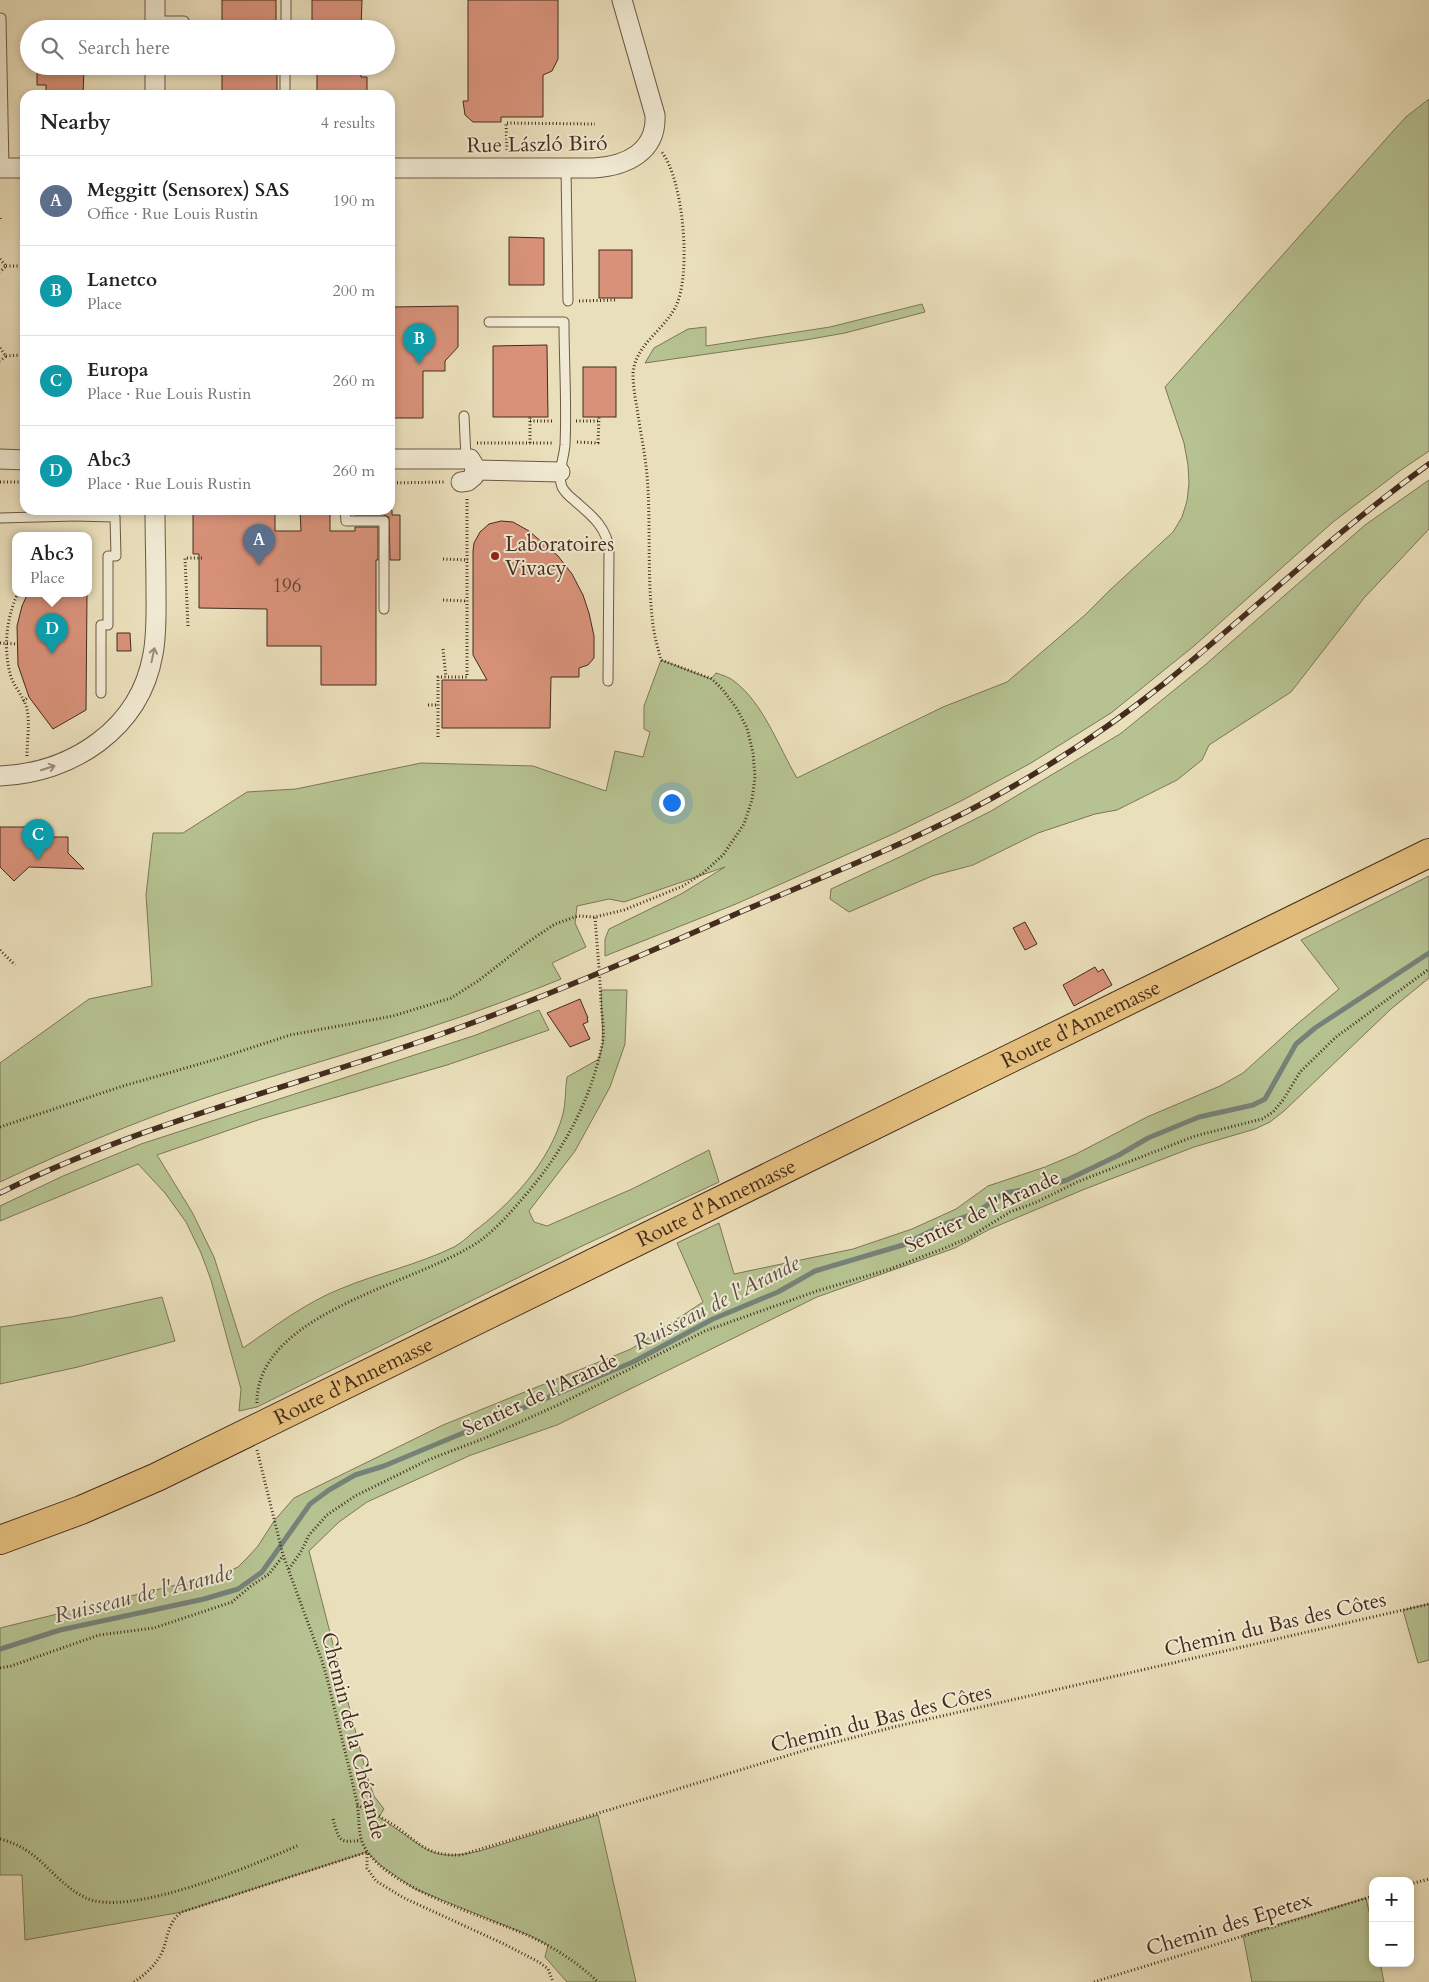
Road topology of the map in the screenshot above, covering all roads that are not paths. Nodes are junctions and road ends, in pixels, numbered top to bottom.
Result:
1 (155, 0) edge
2 (286, 0) edge
3 (622, 0) edge
4 (1, 18) dead end
5 (155, 20) edge
6 (286, 20) edge
7 (155, 75) edge
8 (285, 75) edge
9 (155, 90) edge
10 (285, 90) edge
11 (1, 104) edge
12 (2, 168) edge
13 (20, 168) edge
14 (395, 168) edge
15 (566, 168) junction
16 (568, 301) road end
17 (489, 322) dead end
18 (464, 416) dead end
19 (0, 459) edge
20 (20, 460) edge
21 (395, 460) edge
22 (467, 467) junction
23 (560, 472) junction
24 (45, 515) edge
25 (95, 515) edge
26 (155, 515) edge
27 (345, 515) edge
28 (0, 518) edge
29 (384, 609) dead end
30 (608, 681) dead end
31 (101, 693) dead end
32 (0, 776) edge
33 (1429, 853) edge
34 (0, 1540) edge

1 - 5 street
2 - 6 lane
3 - 15 street, Rue László Biró
4 - 11 lane
7 - 9 street
8 - 10 lane
11 - 12 lane
12 - 13 street
14 - 15 street, Rue László Biró
15 - 16 lane
17 - 23 lane
18 - 22 lane
19 - 20 street
21 - 22 street
22 - 23 street
23 - 30 lane
24 - 28 lane
25 - 31 lane
32 -> 26 street
27 - 29 lane
33 - 34 main road, Route d'Annemasse

